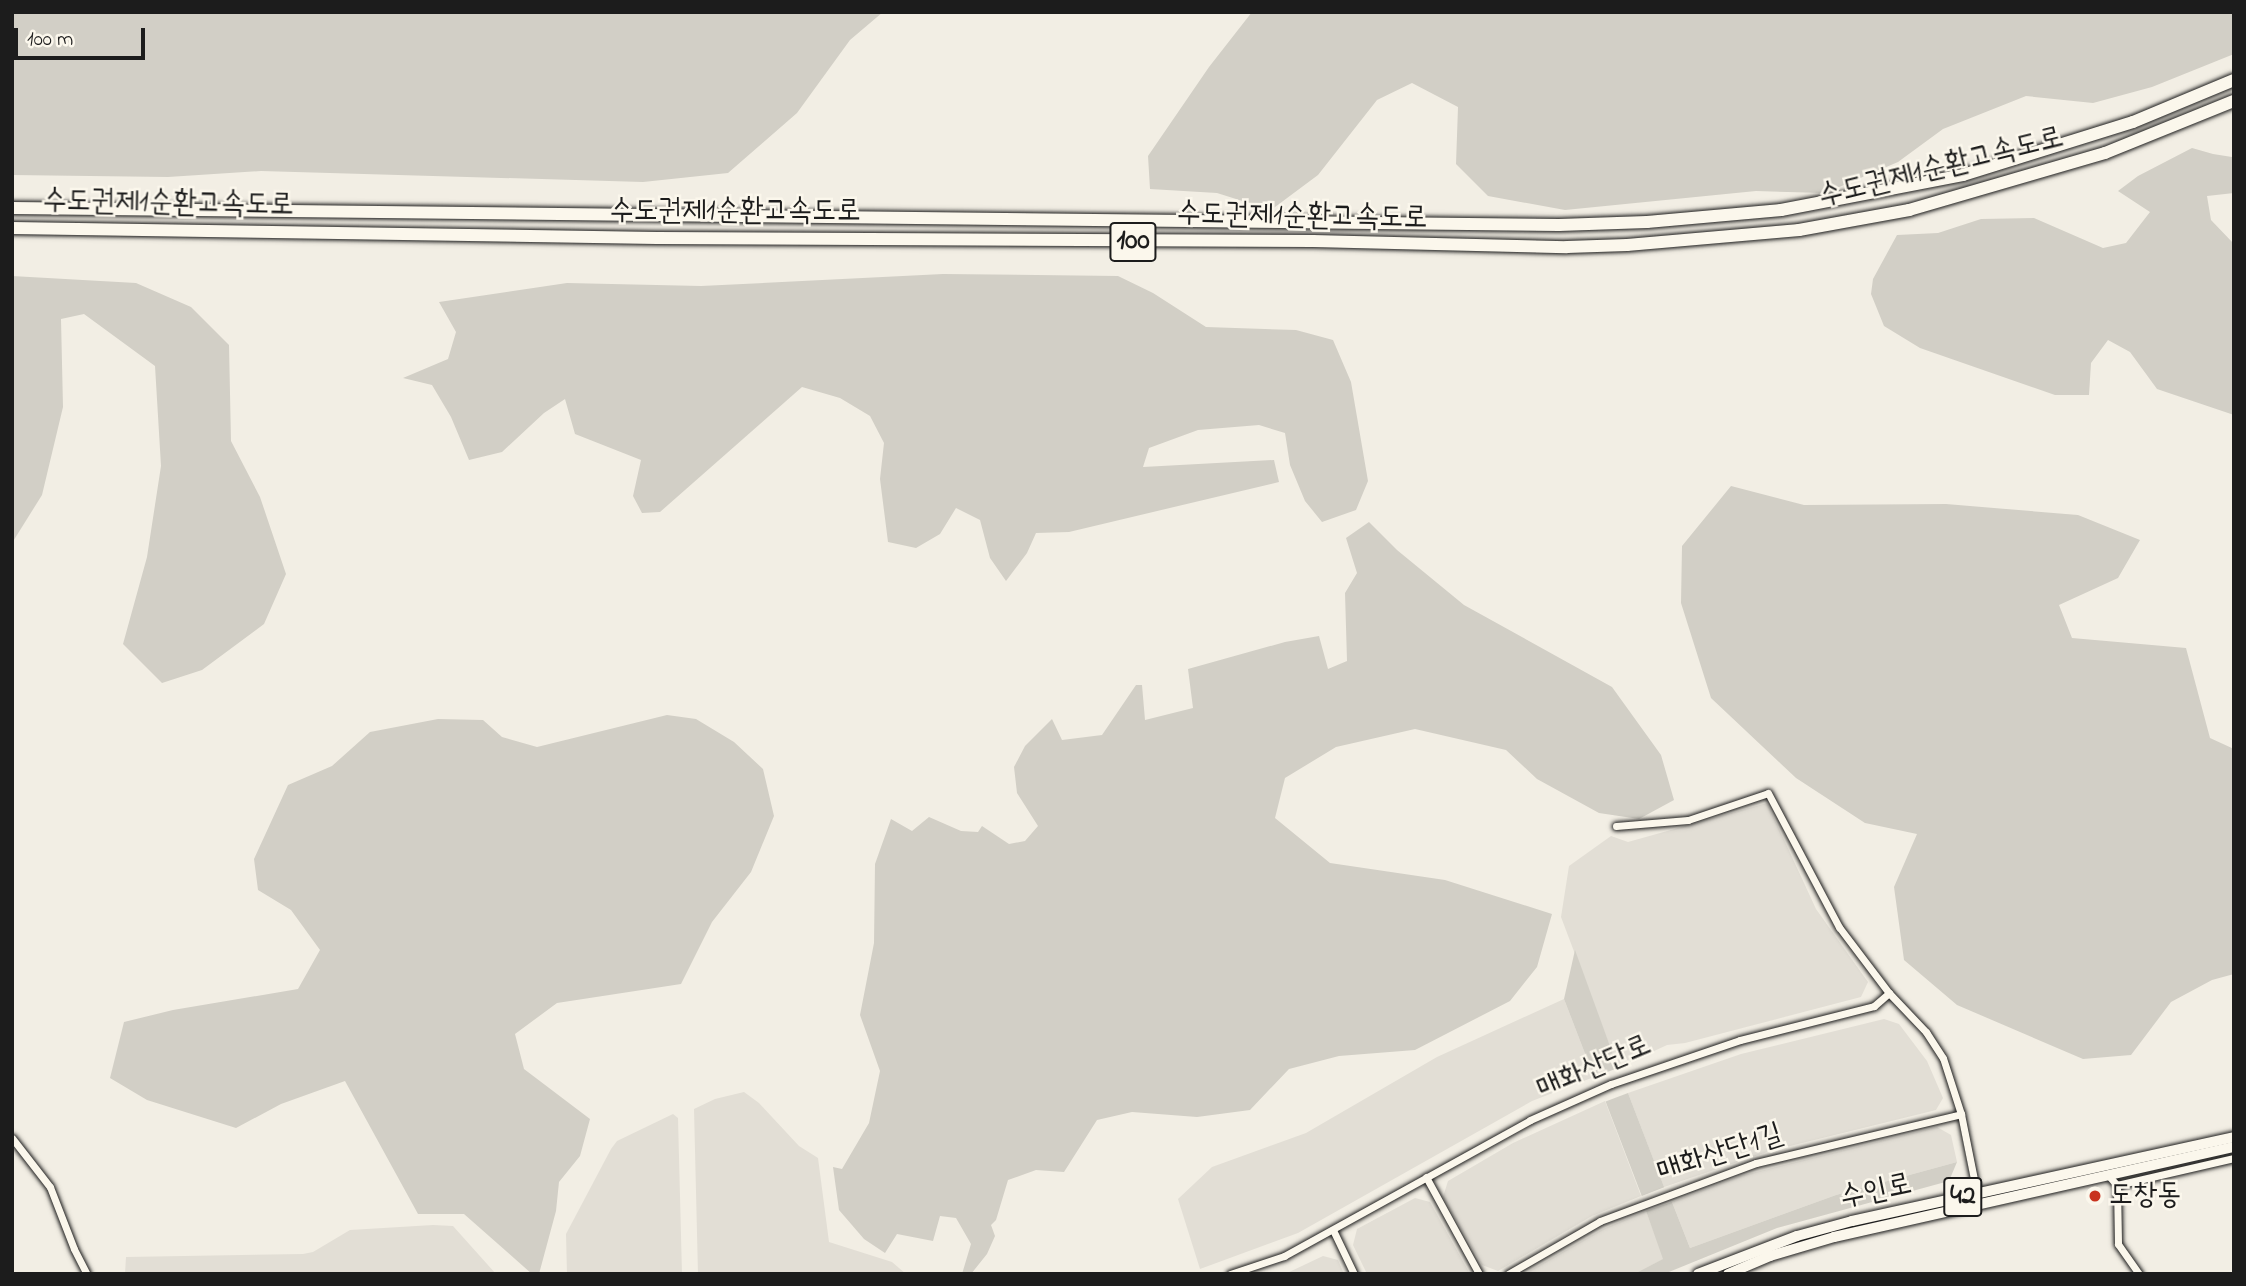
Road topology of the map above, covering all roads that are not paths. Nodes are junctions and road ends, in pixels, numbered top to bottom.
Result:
1 (2234, 80) edge
2 (2234, 101) edge
3 (12, 208) edge
4 (12, 228) edge
5 (1616, 826) dead end
6 (1889, 993) junction
7 (1961, 1114) junction
8 (2234, 1137) edge
9 (12, 1138) edge
10 (2234, 1147) edge
11 (2234, 1158) edge
12 (2107, 1174) junction
13 (1426, 1177) junction
14 (2117, 1185) junction
15 (1977, 1194) junction
16 (1333, 1230) junction
17 (87, 1274) edge
18 (1230, 1274) edge
19 (1354, 1274) edge
20 (1479, 1274) edge
21 (1508, 1274) edge
22 (1698, 1274) edge
23 (1728, 1274) edge
24 (2139, 1274) edge

1 - 3 highway, 수도권제1순환고속도로 / 100
2 - 4 highway, 수도권제1순환고속도로 / 100
5 - 6 street
6 - 7 street
6 - 13 street, 매화산단로
7 - 15 street
7 - 21 street, 매화산단1길
8 - 15 main road, 수인로 / 42
9 - 17 street
10 - 12 main road, 수인로 / 42
11 - 14 street
12 - 14 street
12 - 23 main road, 수인로 / 42
13 - 16 street, 매화산단로
13 - 20 street
14 - 24 street
15 - 22 main road, 수인로 / 42
16 - 18 street, 매화산단로
16 - 19 street

